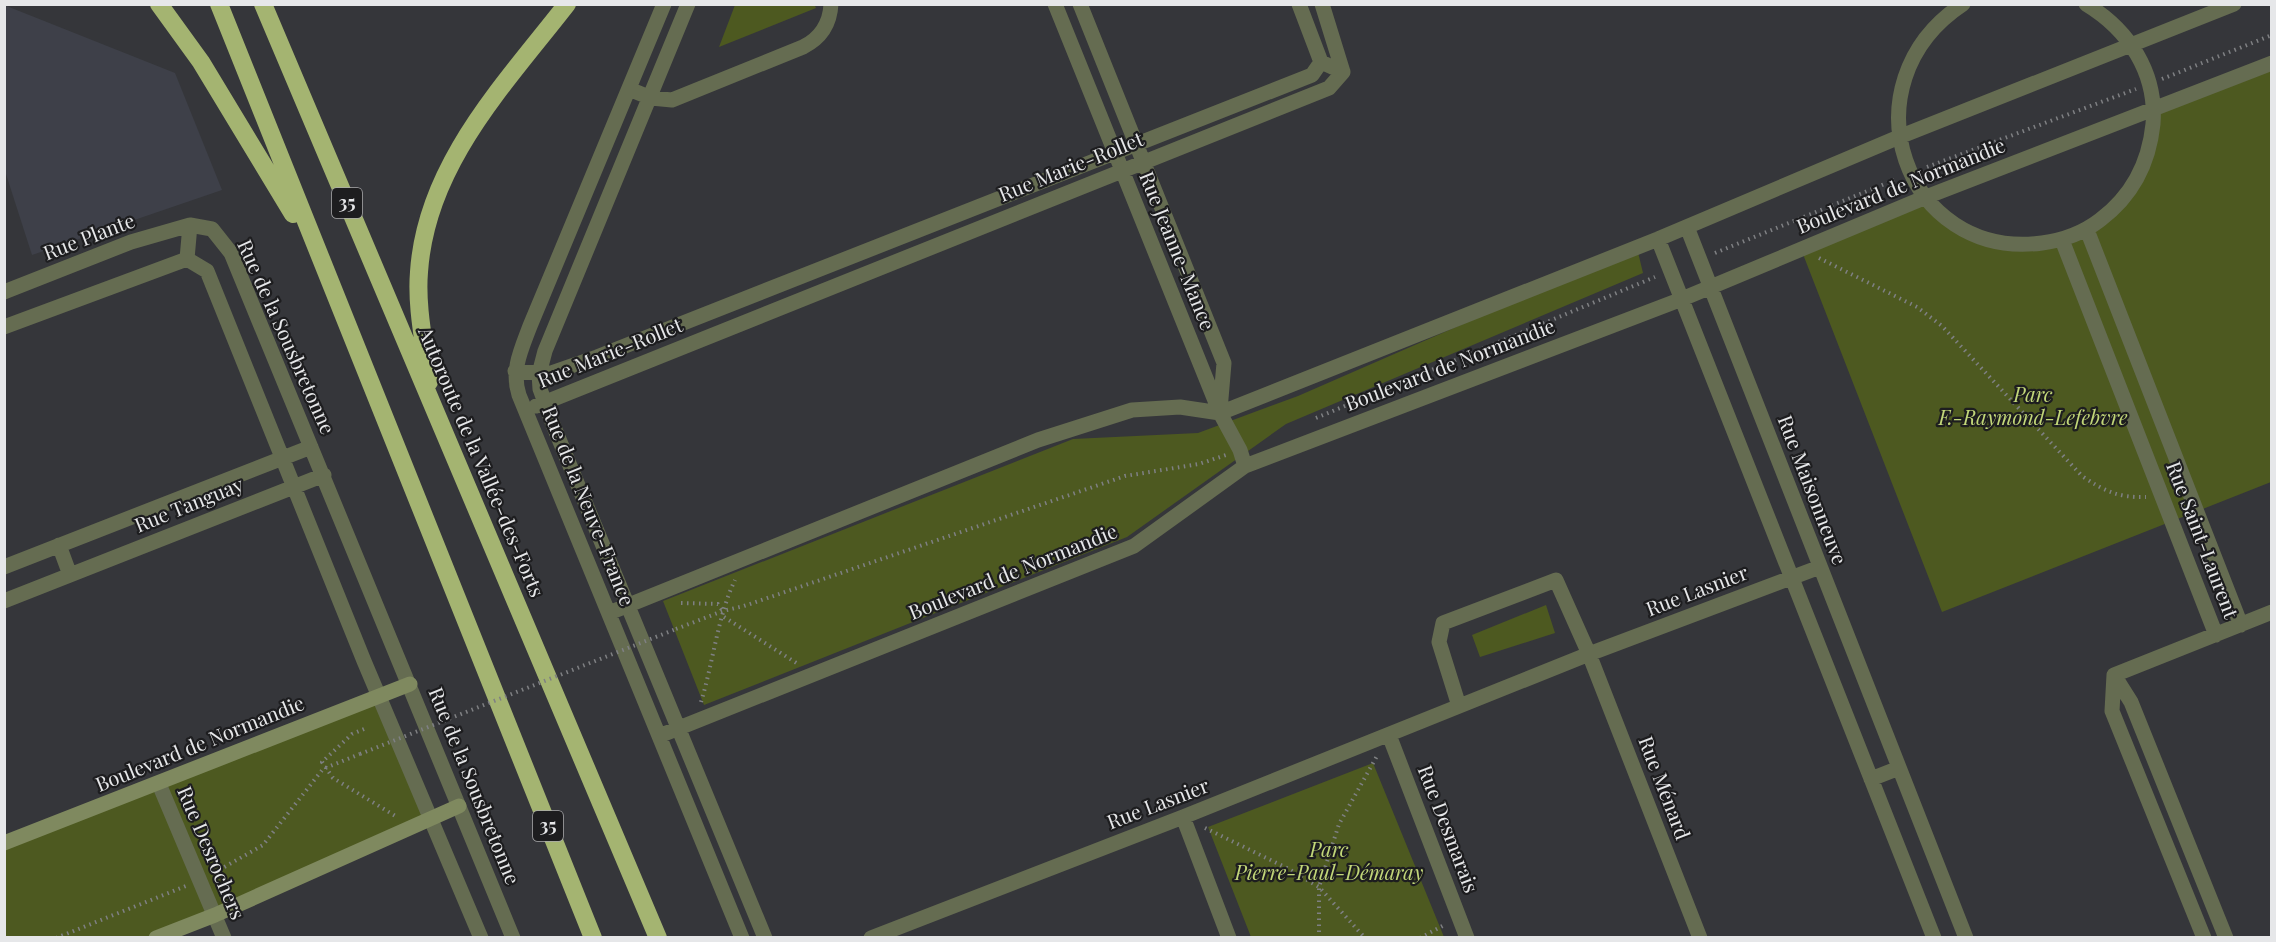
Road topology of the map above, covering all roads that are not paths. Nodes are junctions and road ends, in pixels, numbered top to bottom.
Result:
1 (159, 4) edge
2 (219, 4) edge
3 (263, 4) edge
4 (567, 4) edge
5 (664, 4) edge
6 (688, 4) edge
7 (831, 4) edge
8 (1055, 4) edge
9 (1080, 4) edge
10 (1299, 4) edge
11 (1322, 4) edge
12 (1963, 4) edge
13 (2086, 4) edge
14 (2234, 4) edge
15 (2132, 44) junction
16 (1321, 62) junction
17 (2271, 63) edge
18 (1343, 72) junction
19 (629, 89) junction
20 (651, 98) junction
21 (2154, 109) junction
22 (1899, 138) junction
23 (1136, 143) junction
24 (1114, 151) junction
25 (1141, 161) junction
26 (1122, 170) junction
27 (1926, 197) junction
28 (190, 225) junction
29 (1687, 227) junction
30 (2087, 230) junction
31 (1658, 239) junction
32 (2062, 240) junction
33 (187, 259) junction
34 (321, 260) junction
35 (802, 275) junction
36 (1710, 287) junction
37 (4, 292) edge
38 (810, 295) junction
39 (1682, 299) junction
40 (4, 327) edge
41 (2134, 348) junction
42 (2108, 358) junction
43 (515, 371) junction
44 (539, 374) junction
45 (431, 401) junction
46 (544, 403) junction
47 (525, 410) junction
48 (1220, 412) junction
49 (311, 447) junction
50 (281, 458) junction
51 (1245, 466) junction
52 (324, 475) junction
53 (295, 486) junction
54 (59, 545) junction
55 (4, 567) edge
56 (1820, 567) junction
57 (70, 575) junction
58 (1792, 577) junction
59 (4, 601) edge
60 (628, 605) junction
61 (2271, 612) edge
62 (609, 613) junction
63 (2241, 625) junction
64 (2216, 635) junction
65 (1589, 654) junction
66 (2114, 675) junction
67 (410, 684) junction
68 (379, 696) junction
69 (1459, 706) junction
70 (678, 728) junction
71 (1389, 735) junction
72 (659, 736) junction
73 (1899, 768) junction
74 (1871, 779) junction
75 (159, 784) junction
76 (459, 806) junction
77 (1183, 817) junction
78 (430, 818) junction
79 (4, 843) edge
80 (215, 915) junction
81 (156, 938) edge
82 (224, 938) edge
83 (481, 938) edge
84 (513, 938) edge
85 (593, 938) edge
86 (658, 938) edge
87 (742, 938) edge
88 (765, 938) edge
89 (871, 938) edge
90 (1229, 938) edge
91 (1467, 938) edge
92 (1700, 938) edge
93 (1934, 938) edge
94 (1966, 938) edge
95 (2204, 938) edge
96 (2226, 938) edge

1 - 34 highway
2 - 34 highway, 35
3 - 45 highway, Autoroute de la Vallée-des-Forts / 35
4 - 45 highway
5 - 19 street
6 - 20 street, Rue de la Neuve-France
7 - 20 street
8 - 24 street, Rue Jeanne-Mance
9 - 23 street, Rue Jeanne-Mance
10 - 16 street
11 - 18 street
12 - 22 street
13 - 15 street
14 - 15 street, Boulevard de Normandie
15 - 21 street
15 - 22 street, Boulevard de Normandie
16 - 18 street
16 - 23 street, Rue Marie-Rollet
17 - 21 street, Boulevard de Normandie
18 - 25 street, Rue Marie-Rollet
19 - 20 street
19 - 43 street
20 - 44 street, Rue de la Neuve-France
21 - 27 street, Boulevard de Normandie
21 - 30 street
22 - 27 street
22 - 29 street, Boulevard de Normandie
23 - 24 street, Rue Marie-Rollet
23 - 25 street, Rue Jeanne-Mance
24 - 26 street, Rue Jeanne-Mance
24 - 35 street, Rue Marie-Rollet
25 - 26 street, Rue Marie-Rollet
25 - 48 street, Rue Jeanne-Mance
26 - 38 street, Rue Marie-Rollet
26 - 48 street, Rue Jeanne-Mance
27 - 32 street
27 - 36 street, Boulevard de Normandie
28 - 33 street
28 - 37 street, Rue Plante
28 - 49 street, Rue de la Sousbretonne
29 - 31 street, Boulevard de Normandie
29 - 36 street, Rue Maisonneuve
30 - 32 street
30 - 41 street, Rue Saint-Laurent
31 - 39 street
31 - 48 street, Boulevard de Normandie
32 - 42 street, Rue Saint-Laurent
33 - 40 street
33 - 50 street
34 - 85 highway, 35
35 - 38 street
35 - 44 street, Rue Marie-Rollet
36 - 39 street, Boulevard de Normandie
36 - 56 street, Rue Maisonneuve
38 - 46 street, Rue Marie-Rollet
39 - 51 street, Boulevard de Normandie
39 - 58 street
41 - 42 street
41 - 63 street, Rue Saint-Laurent
42 - 64 street, Rue Saint-Laurent
43 - 44 street, Rue Marie-Rollet
43 - 47 street, Rue de la Neuve-France
44 - 46 street, Rue de la Neuve-France
45 - 86 highway, Autoroute de la Vallée-des-Forts / 35
46 - 47 street, Rue Marie-Rollet
46 - 60 street, Rue de la Neuve-France
47 - 62 street, Rue de la Neuve-France
48 - 51 street, Rue Jeanne-Mance
48 - 60 street, Boulevard de Normandie
49 - 50 street, Rue Tanguay
49 - 52 street, Rue de la Sousbretonne
50 - 53 street
50 - 54 street, Rue Tanguay
51 - 70 street, Boulevard de Normandie
52 - 53 street, Rue Tanguay
52 - 67 street, Rue de la Sousbretonne
53 - 57 street, Rue Tanguay
53 - 68 street
54 - 55 street, Rue Tanguay
54 - 57 street
56 - 58 street, Rue Lasnier
56 - 73 street, Rue Maisonneuve
57 - 59 street, Rue Tanguay
58 - 65 street, Rue Lasnier
58 - 74 street
60 - 62 street, Boulevard de Normandie
60 - 70 street, Rue de la Neuve-France
61 - 63 street
62 - 72 street, Rue de la Neuve-France
63 - 64 street
64 - 66 street, Rue Saint-Laurent
65 - 69 street, Rue Lasnier
65 - 69 street
65 - 92 street, Rue Ménard
66 - 95 street
66 - 96 street
67 - 68 street, Boulevard de Normandie
67 - 76 street, Rue de la Sousbretonne
68 - 75 street, Boulevard de Normandie
68 - 78 street
69 - 71 street, Rue Lasnier
70 - 72 street, Boulevard de Normandie
70 - 88 street, Rue de la Neuve-France
71 - 77 street, Rue Lasnier
71 - 91 street, Rue Desmarais
72 - 87 street, Rue de la Neuve-France
73 - 74 street
73 - 94 street, Rue Maisonneuve
74 - 93 street
75 - 79 street, Boulevard de Normandie
75 - 80 street, Rue Desrochers
76 - 78 street
76 - 84 street, Rue de la Sousbretonne
77 - 89 street, Rue Lasnier
77 - 90 street
78 - 80 street
78 - 83 street
80 - 81 street
80 - 82 street, Rue Desrochers

